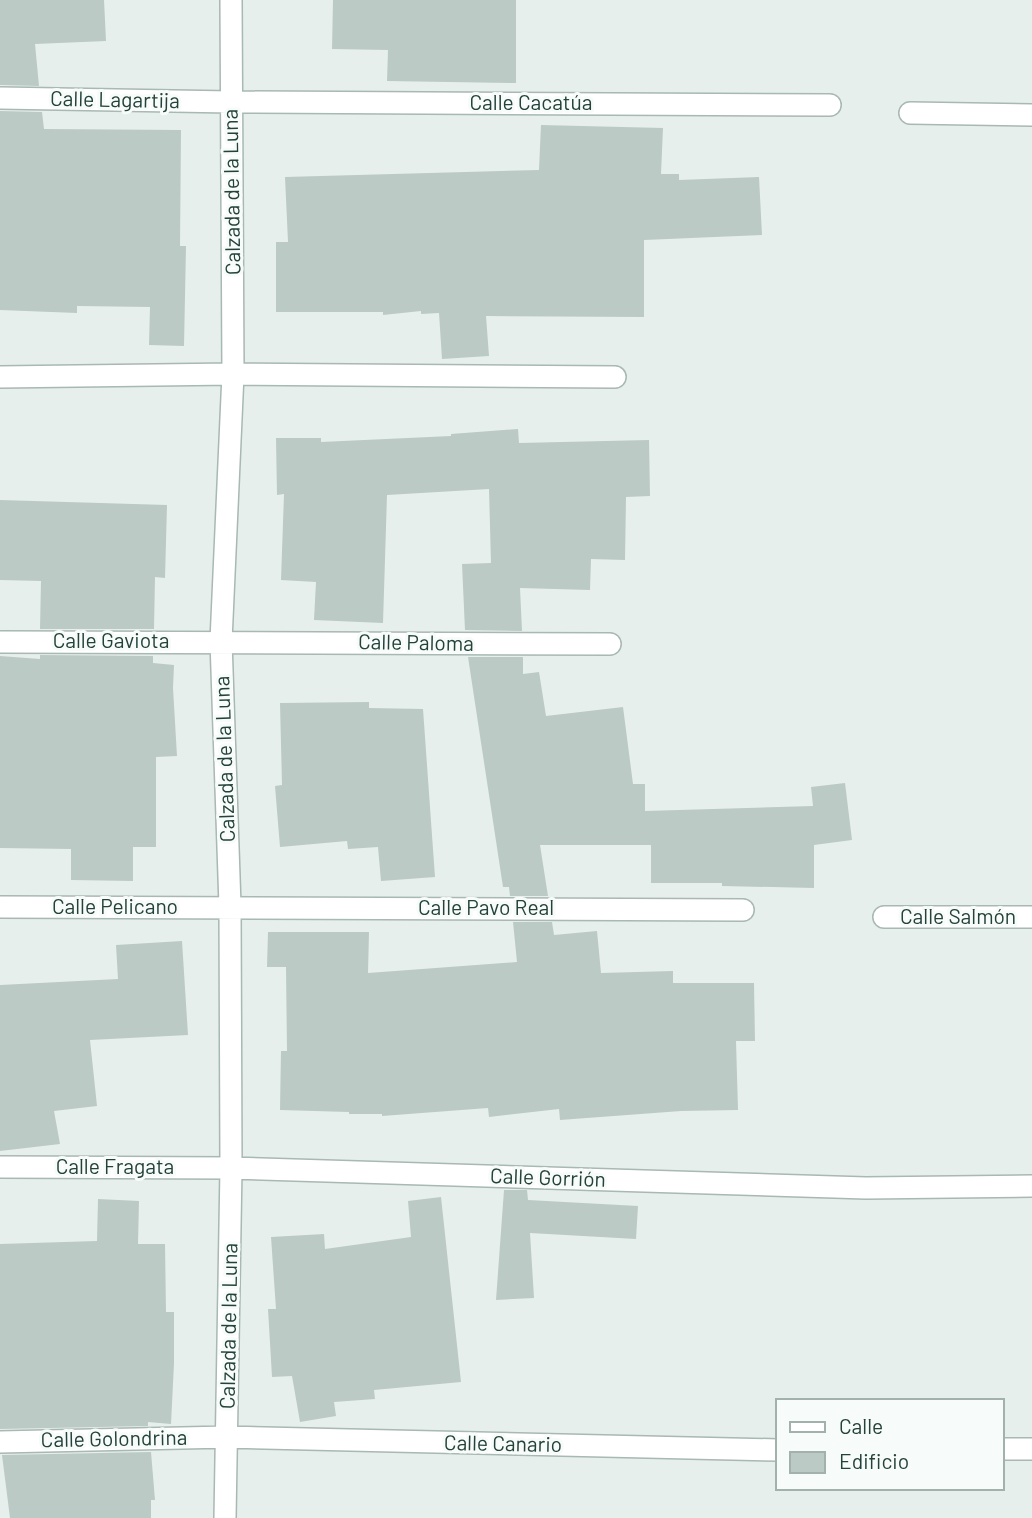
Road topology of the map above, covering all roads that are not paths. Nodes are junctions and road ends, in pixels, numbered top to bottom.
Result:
1 (231, 0) edge
2 (0, 98) edge
3 (231, 102) junction
4 (830, 105) dead end
5 (909, 113) dead end
6 (1032, 115) edge
7 (233, 373) junction
8 (0, 377) edge
9 (615, 377) dead end
10 (222, 641) junction
11 (0, 642) edge
12 (610, 645) dead end
13 (230, 906) junction
14 (0, 907) edge
15 (743, 910) dead end
16 (884, 917) dead end
17 (1032, 917) edge
18 (0, 1167) edge
19 (231, 1168) junction
20 (1032, 1186) edge
21 (227, 1437) junction
22 (0, 1442) edge
23 (1004, 1449) edge
24 (1032, 1449) edge
25 (776, 1450) edge
26 (225, 1518) edge

1 - 3 street, Calzada de la Luna
2 - 3 street, Calle Lagartija
3 - 4 street, Calle Cacatúa
3 - 7 street, Calzada de la Luna
5 - 6 street
7 - 8 street
7 - 9 street
7 - 10 street, Calzada de la Luna
10 - 11 street, Calle Gaviota
10 - 12 street, Calle Paloma
10 - 13 street, Calzada de la Luna
13 - 14 street, Calle Pelicano
13 - 15 street, Calle Pavo Real
13 - 19 street, Calzada de la Luna
16 - 17 street, Calle Salmón
18 - 19 street, Calle Fragata
19 - 20 street, Calle Gorrión
19 - 21 street, Calzada de la Luna
21 - 22 street, Calle Golondrina
21 - 25 street, Calle Canario
21 - 26 street, Calzada de la Luna
23 - 24 street

